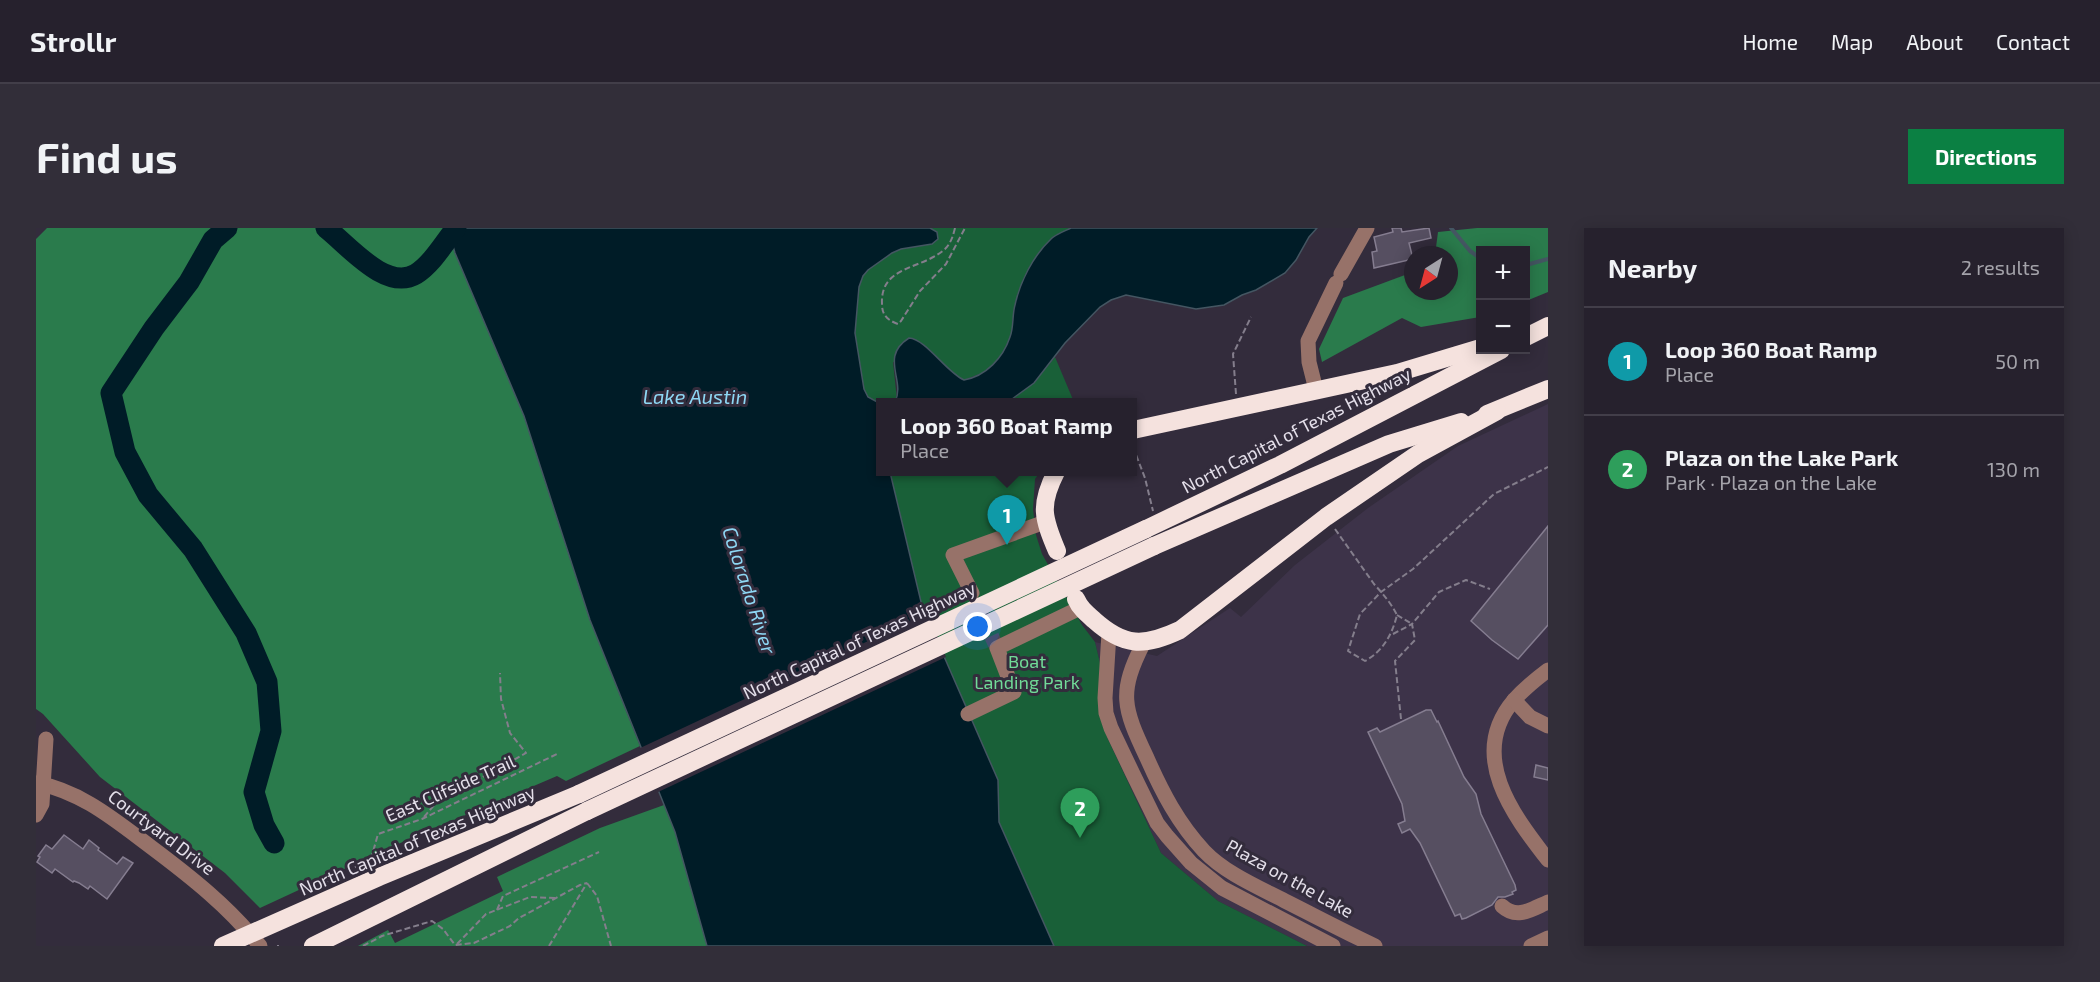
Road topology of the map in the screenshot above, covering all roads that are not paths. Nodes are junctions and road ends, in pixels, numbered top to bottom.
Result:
1 (1367, 228) edge
2 (1476, 349) edge
3 (1493, 354) edge
4 (1548, 389) edge
5 (1316, 390) junction
6 (1497, 411) junction
7 (1137, 429) edge
8 (1054, 476) edge
9 (1045, 522) junction
10 (1057, 551) dead end
11 (972, 593) dead end
12 (1078, 603) joint
13 (1109, 633) junction
14 (1144, 642) junction
15 (1548, 670) edge
16 (1514, 700) junction
17 (968, 714) dead end
18 (1548, 726) edge
19 (46, 739) dead end
20 (39, 784) edge
21 (36, 815) edge
22 (1548, 860) edge
23 (1548, 902) edge
24 (1502, 906) dead end
25 (1548, 939) edge
26 (254, 942) edge
27 (223, 946) edge
28 (313, 946) edge
29 (1333, 946) edge
30 (1373, 946) edge
31 (1531, 946) edge

1 - 5 street
2 - 5 highway
3 - 26 highway, North Capital of Texas Highway, bridge
4 - 6 highway
5 - 7 highway
6 - 14 highway
6 - 28 highway, bridge
8 - 9 highway
9 - 10 highway
9 - 11 street
12 - 13 highway
12 - 17 street
13 - 14 highway
13 - 29 street
14 - 30 street, Plaza on the Lake
15 - 16 street
16 - 18 street
16 - 22 street
19 - 20 street
20 - 21 street
20 - 26 street, Courtyard Drive
23 - 24 street
25 - 31 street
26 - 27 highway, North Capital of Texas Highway

